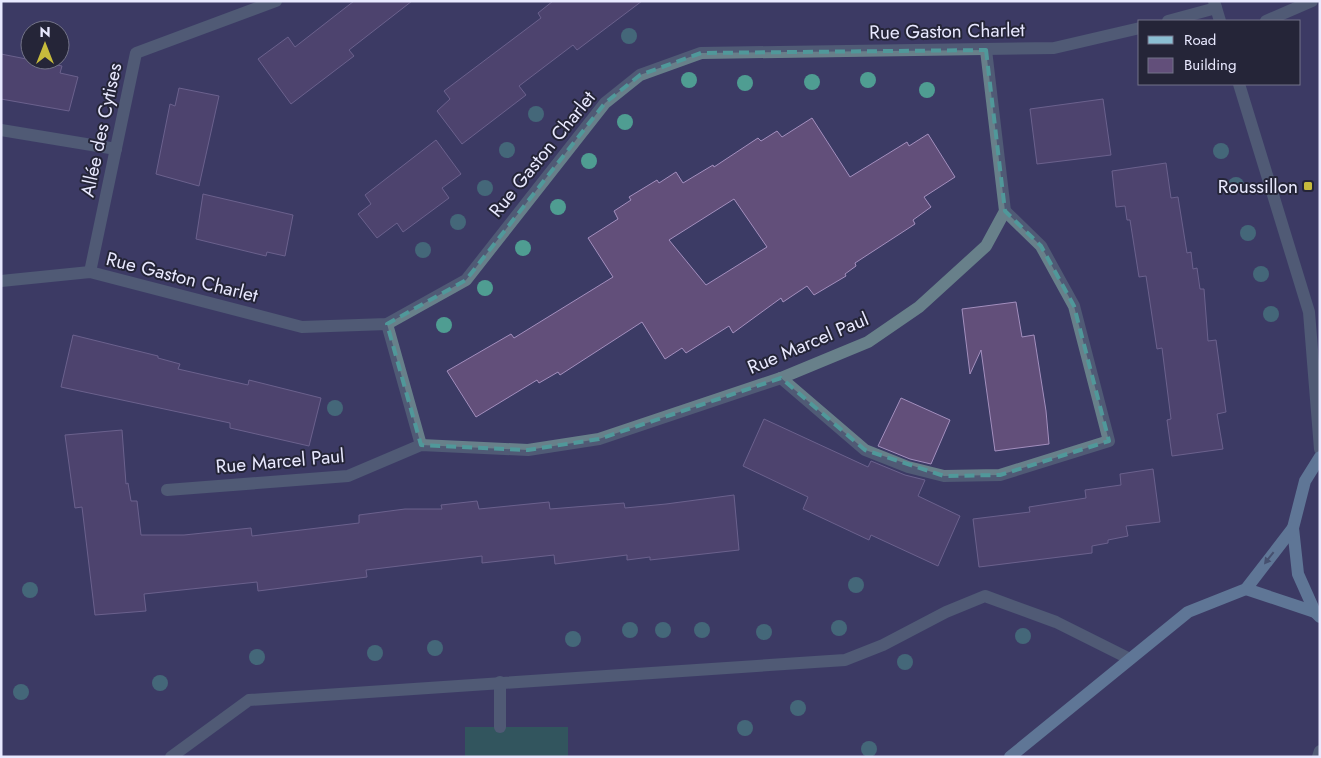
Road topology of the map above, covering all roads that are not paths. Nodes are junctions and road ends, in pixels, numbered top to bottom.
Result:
1 (276, 1) edge
2 (1312, 1) edge
3 (1215, 5) edge
4 (1171, 20) edge
5 (1220, 20) edge
6 (1268, 20) edge
7 (1138, 28) edge
8 (986, 50) junction
9 (1240, 85) edge
10 (1, 130) edge
11 (116, 149) junction
12 (1005, 210) junction
13 (90, 272) junction
14 (1, 281) edge
15 (1309, 312) junction
16 (388, 324) junction
17 (1320, 325) edge
18 (781, 378) junction
19 (421, 445) junction
20 (1320, 449) edge
21 (1320, 457) edge
22 (167, 490) dead end
23 (1293, 528) junction
24 (1246, 589) junction
25 (1318, 615) edge
26 (1130, 659) junction
27 (500, 682) junction
28 (500, 727) dead end
29 (1320, 751) edge
30 (171, 757) edge
31 (1010, 757) edge
32 (1318, 757) edge

1 - 11 street, Allée des Cytises
2 - 6 street
3 - 4 street
3 - 5 street
7 - 8 street, Rue Gaston Charlet
8 - 12 street
8 - 16 street, Rue Gaston Charlet
9 - 15 street
10 - 11 street
11 - 13 street, Allée des Cytises
12 - 18 street, Rue Marcel Paul
12 - 18 street
13 - 14 street, Rue Gaston Charlet
13 - 16 street, Rue Gaston Charlet
15 - 17 street
15 - 20 street
16 - 19 street
18 - 19 street, Rue Marcel Paul
19 - 22 street, Rue Marcel Paul
21 - 23 main road
23 -> 24 main road
23 - 25 main road
24 - 25 main road
24 - 26 main road
26 - 27 street
26 - 31 main road
27 - 28 street
27 - 30 street
29 - 32 street

